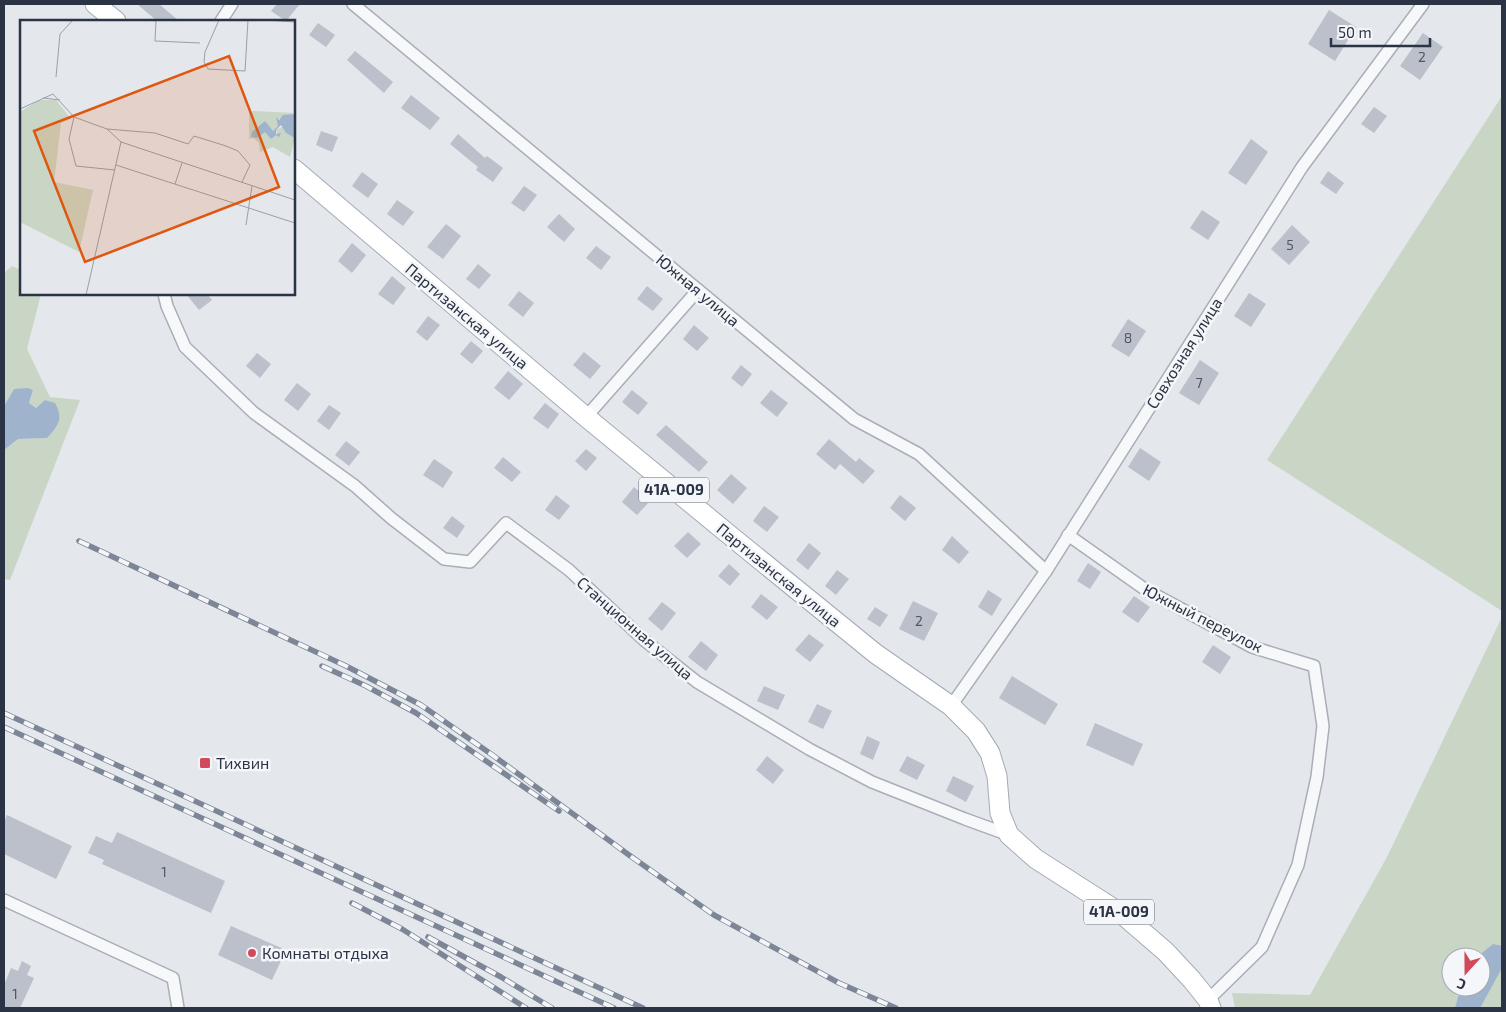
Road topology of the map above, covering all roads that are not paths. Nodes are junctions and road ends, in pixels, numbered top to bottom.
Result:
1 (95, 4) edge
2 (232, 4) edge
3 (353, 4) edge
4 (1423, 4) edge
5 (115, 20) edge
6 (222, 20) edge
7 (295, 170) edge
8 (698, 290) junction
9 (164, 295) edge
10 (586, 417) junction
11 (1068, 535) junction
12 (1046, 571) junction
13 (951, 706) junction
14 (1009, 835) junction
15 (4, 900) edge
16 (1209, 1004) edge
17 (178, 1008) edge

1 - 5 main road
2 - 6 street
3 - 8 street, Южная улица
4 - 11 street, Совхозная улица
7 - 10 main road, Партизанская улица / 41А-009
8 - 10 street
8 - 12 street, Южная улица
9 - 14 street, Станционная улица
10 - 13 main road, Партизанская улица / 41А-009
11 - 12 street, Совхозная улица
11 - 16 street, Южный переулок
12 - 13 street, Совхозная улица
13 - 14 main road, Партизанская улица / 41А-009
14 - 16 main road, Станционная улица / 41А-009
15 - 17 street

